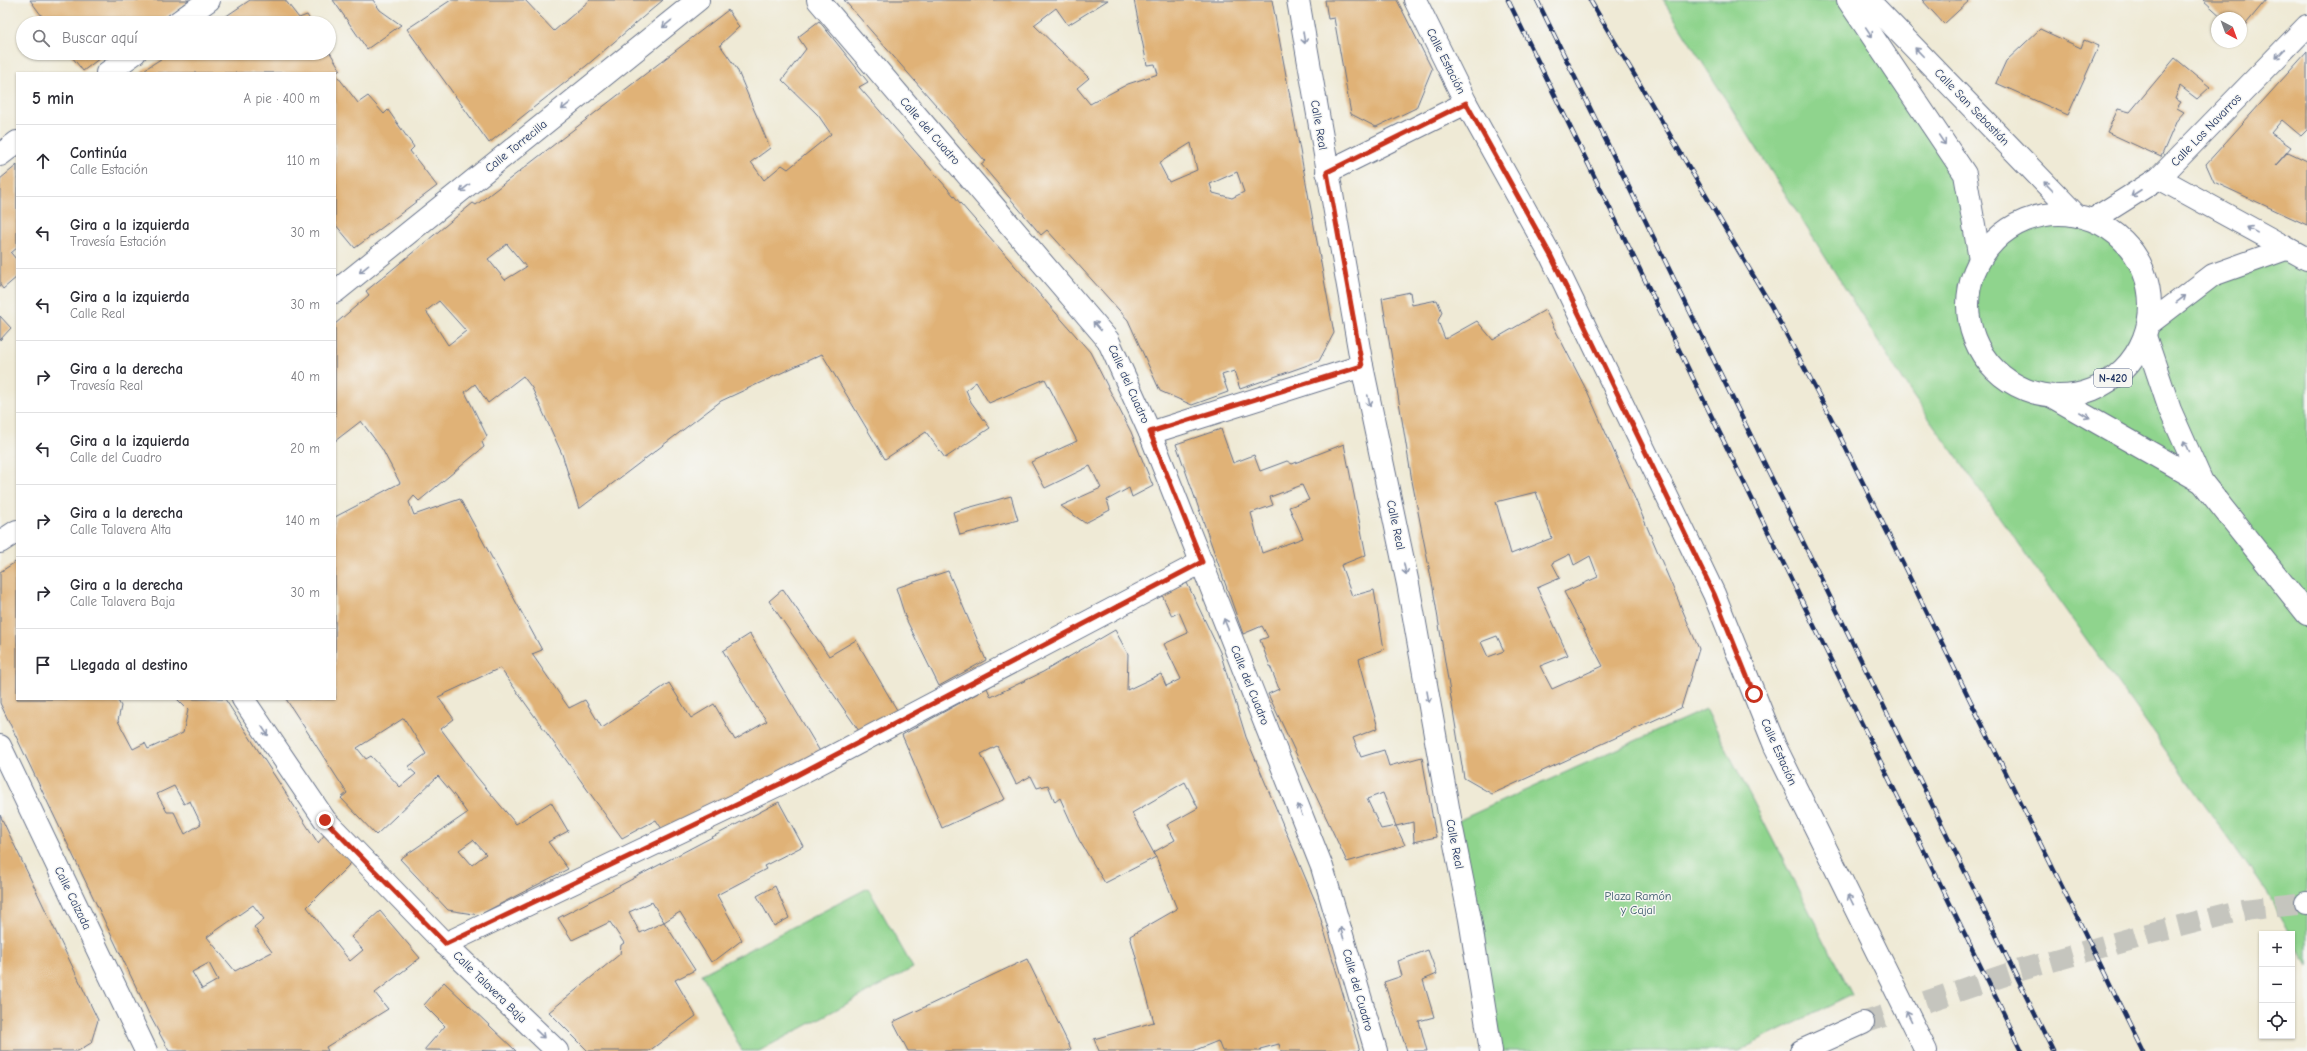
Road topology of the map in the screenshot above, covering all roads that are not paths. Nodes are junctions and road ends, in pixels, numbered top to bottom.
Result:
1 (209, 0) edge
2 (698, 0) edge
3 (818, 0) edge
4 (1298, 0) edge
5 (1415, 0) edge
6 (1848, 0) edge
7 (1868, 0) edge
8 (186, 16) edge
9 (2307, 26) edge
10 (125, 60) edge
11 (108, 72) edge
12 (1466, 103) junction
13 (1327, 172) junction
14 (2159, 178) junction
15 (2085, 217) junction
16 (2286, 249) junction
17 (1980, 259) junction
18 (2307, 259) edge
19 (336, 291) edge
20 (2148, 329) junction
21 (1362, 366) junction
22 (2051, 396) junction
23 (1150, 432) junction
24 (2202, 482) junction
25 (16, 532) edge
26 (0, 542) edge
27 (1202, 562) junction
28 (2307, 614) edge
29 (244, 700) edge
30 (0, 746) edge
31 (446, 944) junction
32 (1863, 1023) tunnel mouth
33 (1924, 1050) edge
34 (146, 1051) edge
35 (557, 1051) edge
36 (1376, 1051) edge
37 (1491, 1051) edge
38 (1801, 1051) edge

1 - 8 main road
2 -> 19 main road, Calle Torrecilla
23 -> 3 main road, Calle del Cuadro
4 -> 13 main road, Calle Real
5 - 12 main road, Calle Estación
6 -> 17 main road
15 -> 7 main road, Calle San Sebastián / N-420
9 -> 14 main road, Calle Los Navarros
10 - 11 main road
12 - 13 main road
33 -> 12 main road, Calle Estación
13 - 21 main road, Calle Real
14 -> 15 main road, Calle Los Navarros
16 -> 14 main road
15 - 17 main road, N-420
15 - 20 main road, N-420
16 - 18 main road
20 -> 16 main road
17 - 22 main road, N-420
20 - 22 main road, N-420
24 -> 20 main road, N-420
21 - 23 main road
21 -> 37 main road, Calle Real
22 -> 24 main road, N-420
23 - 27 main road, Calle del Cuadro
24 - 28 main road, N-420
25 - 26 main road
27 - 31 main road
36 -> 27 main road, Calle del Cuadro
29 -> 31 main road, Calle Talavera Baja
30 - 34 main road, Calle Calzada
31 -> 35 main road, Calle Talavera Baja
32 - 38 main road

